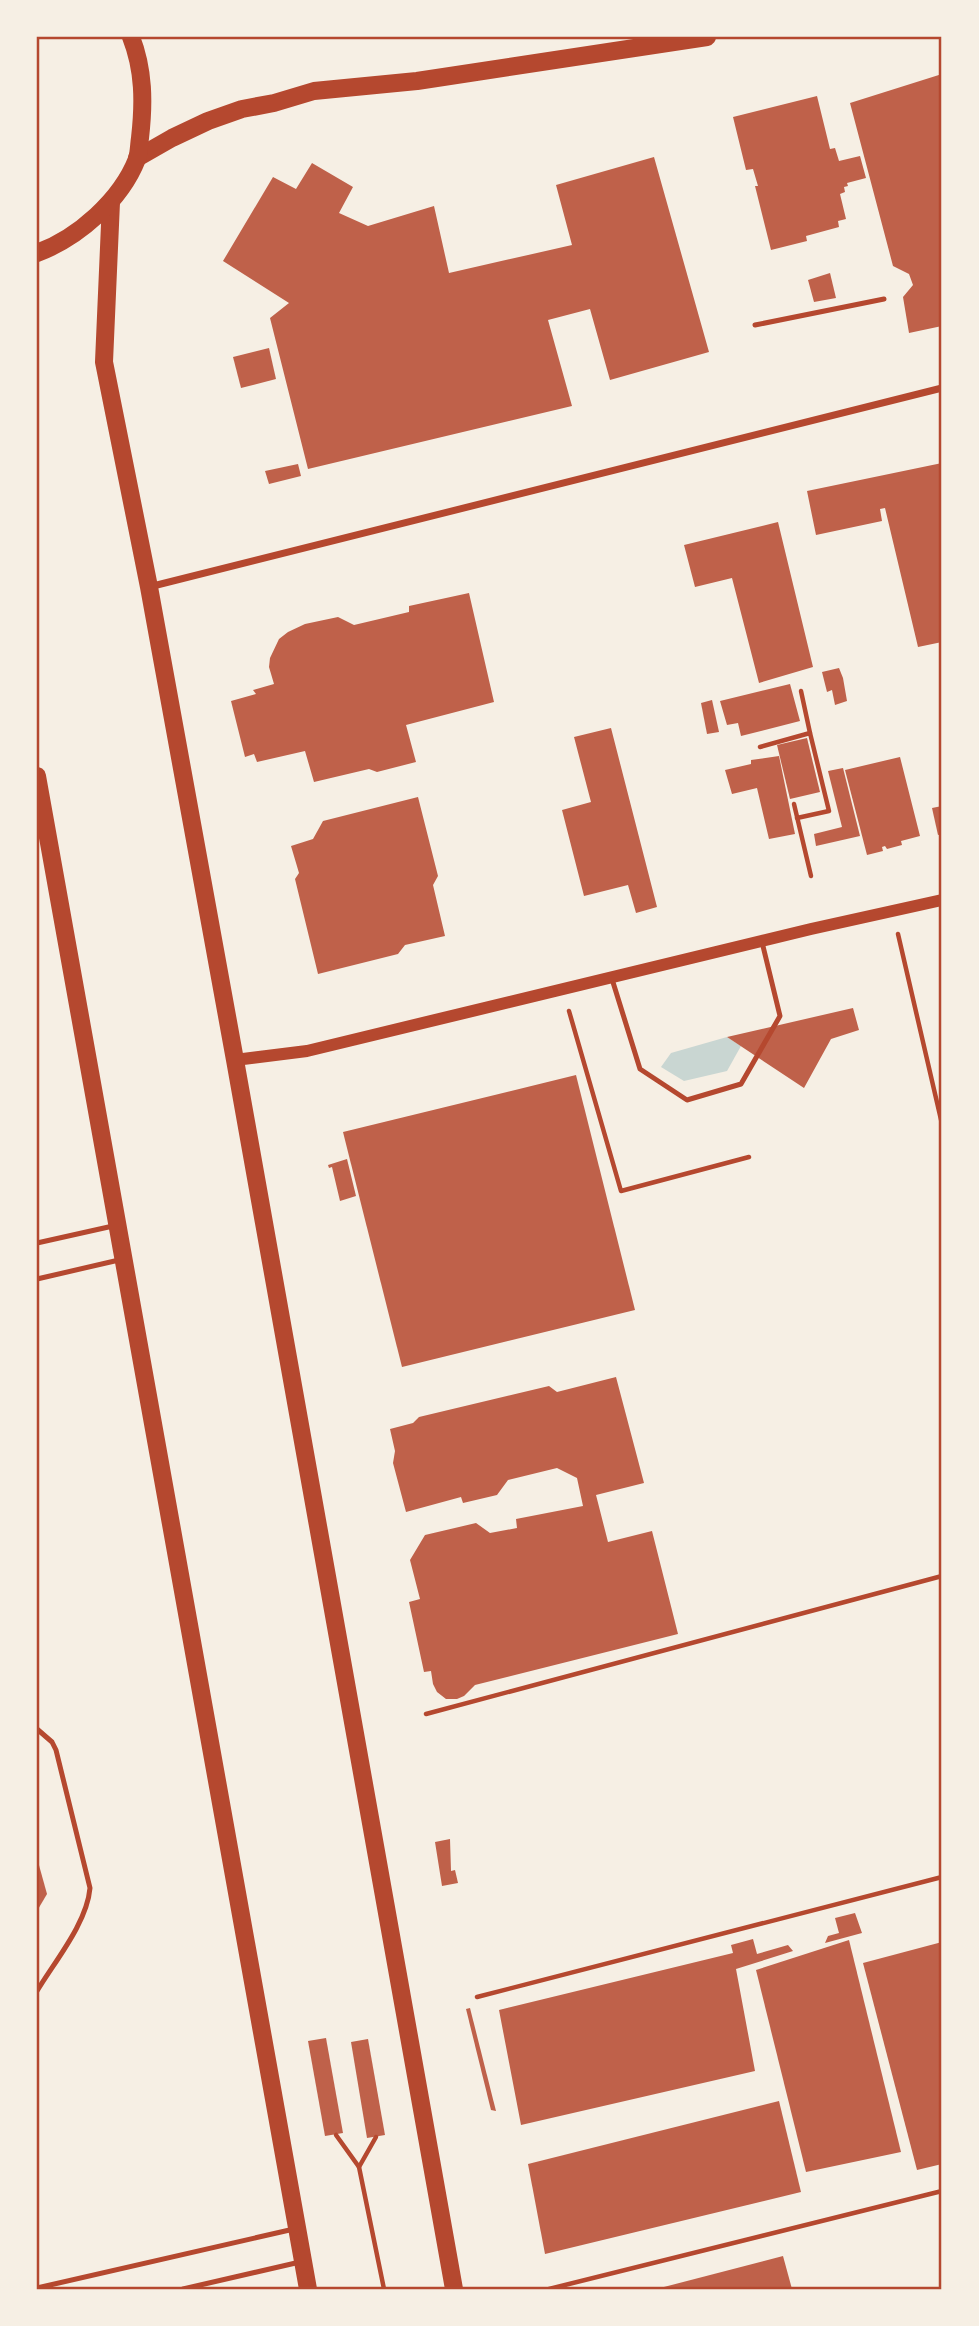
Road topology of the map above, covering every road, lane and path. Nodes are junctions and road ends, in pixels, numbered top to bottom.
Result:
1 (131, 37) edge
2 (707, 37) edge
3 (137, 158) junction
4 (111, 202) junction
5 (37, 253) edge
6 (884, 299) dead end
7 (755, 325) dead end
8 (942, 388) edge
9 (149, 587) junction
10 (801, 691) dead end
11 (810, 733) junction
12 (760, 747) dead end
13 (37, 776) edge
14 (794, 804) dead end
15 (797, 818) junction
16 (811, 876) dead end
17 (942, 900) edge
18 (893, 913) junction
19 (762, 942) junction
20 (612, 979) junction
21 (563, 990) junction
22 (235, 1060) junction
23 (942, 1124) edge
24 (749, 1157) dead end
25 (116, 1226) junction
26 (37, 1243) edge
27 (122, 1259) junction
28 (37, 1279) edge
29 (942, 1576) edge
30 (425, 1714) dead end
31 (37, 1729) edge
32 (942, 1877) edge
33 (37, 1991) edge
34 (477, 1997) dead end
35 (336, 2134) dead end
36 (376, 2137) dead end
37 (359, 2167) junction
38 (942, 2191) edge
39 (297, 2228) junction
40 (303, 2262) junction
41 (37, 2288) edge
42 (183, 2289) edge
43 (308, 2289) edge
44 (384, 2289) edge
45 (453, 2289) edge
46 (550, 2289) edge

1 - 3 main road
2 - 3 main road
3 - 4 main road
4 - 5 main road
4 - 9 main road
6 - 7 lane
8 - 9 street
9 - 22 main road
10 - 11 path
11 - 12 path
11 - 15 path
13 - 25 main road
14 - 15 path
15 - 16 path
17 - 18 street
18 - 19 street
18 - 23 path
19 - 20 street
19 - 20 lane
20 - 21 street
21 - 22 street
21 - 24 path
22 - 45 main road
25 - 26 lane
25 - 27 main road
27 - 28 lane
27 - 39 main road
29 - 30 path
31 - 33 lane
32 - 34 path
35 - 37 path
36 - 37 path
37 - 44 path
38 - 46 path
39 - 40 main road
39 - 41 lane
40 - 42 lane
40 - 43 main road

